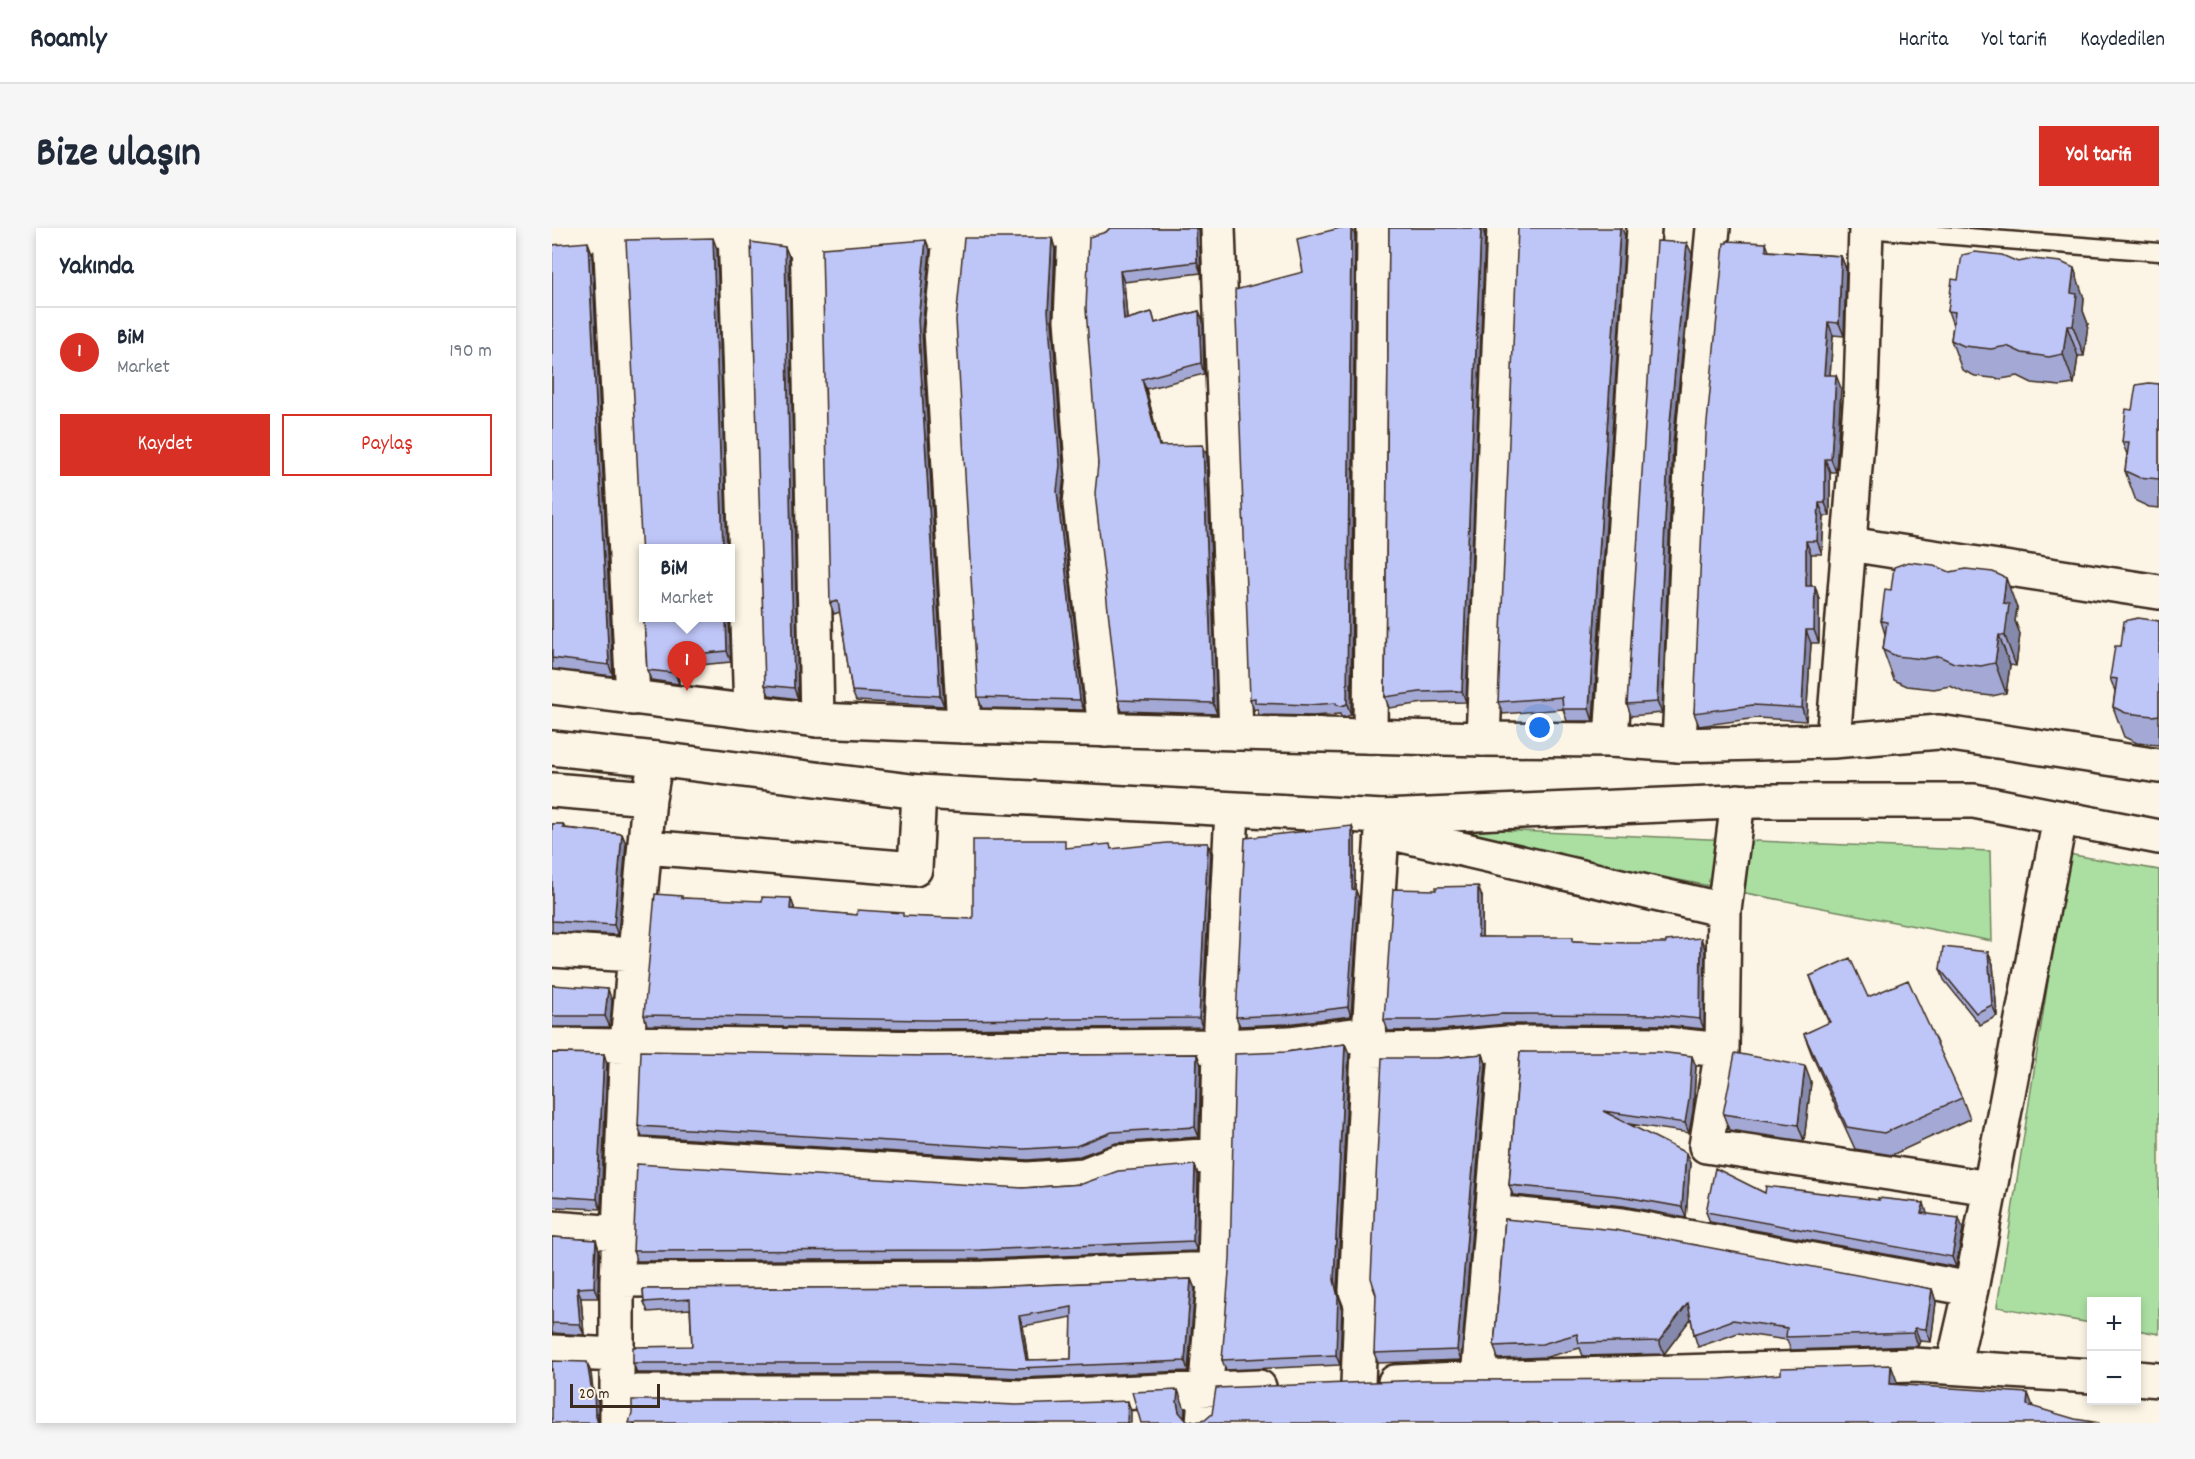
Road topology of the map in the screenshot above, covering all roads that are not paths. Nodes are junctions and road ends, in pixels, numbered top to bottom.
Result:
1 (1218, 228) edge
2 (1374, 228) edge
3 (1504, 228) edge
4 (1644, 228) edge
5 (1713, 228) edge
6 (1861, 228) edge
7 (951, 229) edge
8 (1087, 229) edge
9 (628, 231) edge
10 (735, 231) junction
11 (807, 234) edge
12 (552, 237) edge
13 (2159, 252) edge
14 (1849, 544) junction
15 (2159, 592) edge
16 (552, 687) edge
17 (633, 698) junction
18 (752, 712) junction
19 (817, 720) junction
20 (964, 726) junction
21 (1105, 730) junction
22 (1236, 733) junction
23 (1370, 736) junction
24 (1483, 739) junction
25 (1611, 740) junction
26 (1833, 741) junction
27 (1679, 745) junction
28 (552, 748) edge
29 (656, 759) junction
30 (2159, 766) edge
31 (552, 790) edge
32 (919, 792) junction
33 (649, 798) junction
34 (1738, 801) junction
35 (1232, 810) junction
36 (1386, 817) junction
37 (2060, 818) junction
38 (2159, 837) edge
39 (645, 846) junction
40 (1724, 910) junction
41 (552, 950) edge
42 (634, 956) junction
43 (1369, 1042) junction
44 (1507, 1043) junction
45 (627, 1044) junction
46 (552, 1045) edge
47 (1220, 1046) junction
48 (1722, 1050) junction
49 (623, 1154) junction
50 (1217, 1155) junction
51 (1990, 1188) junction
52 (1492, 1212) junction
53 (552, 1228) edge
54 (619, 1233) junction
55 (1215, 1269) junction
56 (617, 1280) junction
57 (1971, 1289) junction
58 (552, 1352) edge
59 (618, 1356) junction
60 (1953, 1367) junction
61 (2087, 1376) edge
62 (1478, 1378) junction
63 (2141, 1378) edge
64 (2159, 1380) edge
65 (1287, 1386) edge
66 (1205, 1389) junction
67 (617, 1408) edge
68 (1020, 1410) edge
69 (1203, 1423) edge

1 - 22 street
2 - 23 street
3 - 24 street
4 - 25 street
5 - 27 street
6 - 13 lane
6 - 14 street
7 - 8 street
7 - 11 street
7 - 20 street
8 - 21 street
9 - 10 street
9 - 12 street
9 - 17 street
10 - 11 street
10 - 18 street
11 - 19 street
14 - 15 street
14 - 26 street
16 - 17 street
17 - 18 street
18 - 19 street
19 - 20 street
20 - 21 street
21 - 22 street
22 - 23 street
23 - 24 street
24 - 25 street
25 - 27 street
26 - 27 street
26 - 30 street
28 - 29 street
29 - 32 street
29 - 33 street
31 - 33 street
32 - 35 street
32 - 39 street
33 - 39 street
34 - 36 street
34 - 37 street
34 - 40 street
35 - 36 street
35 - 47 street
36 - 40 street
36 - 43 street
37 - 38 street
37 - 51 street
39 - 42 street
40 - 48 street
41 - 42 street
42 - 45 street
43 - 44 street
43 - 47 street
43 - 62 street
44 - 48 street
44 - 52 street
45 - 46 street
45 - 47 street
45 - 49 street
47 - 50 street
48 - 51 street
49 - 50 street
49 - 54 street
50 - 55 street
51 - 57 street
52 - 57 street
52 - 62 street
53 - 54 street
54 - 56 street
55 - 56 street
55 - 66 street
56 - 59 street
57 - 60 street
58 - 59 street
59 - 67 street
60 - 61 street
60 - 62 street
63 - 64 street
65 - 66 street
66 - 68 street
66 - 69 street
67 - 68 street

